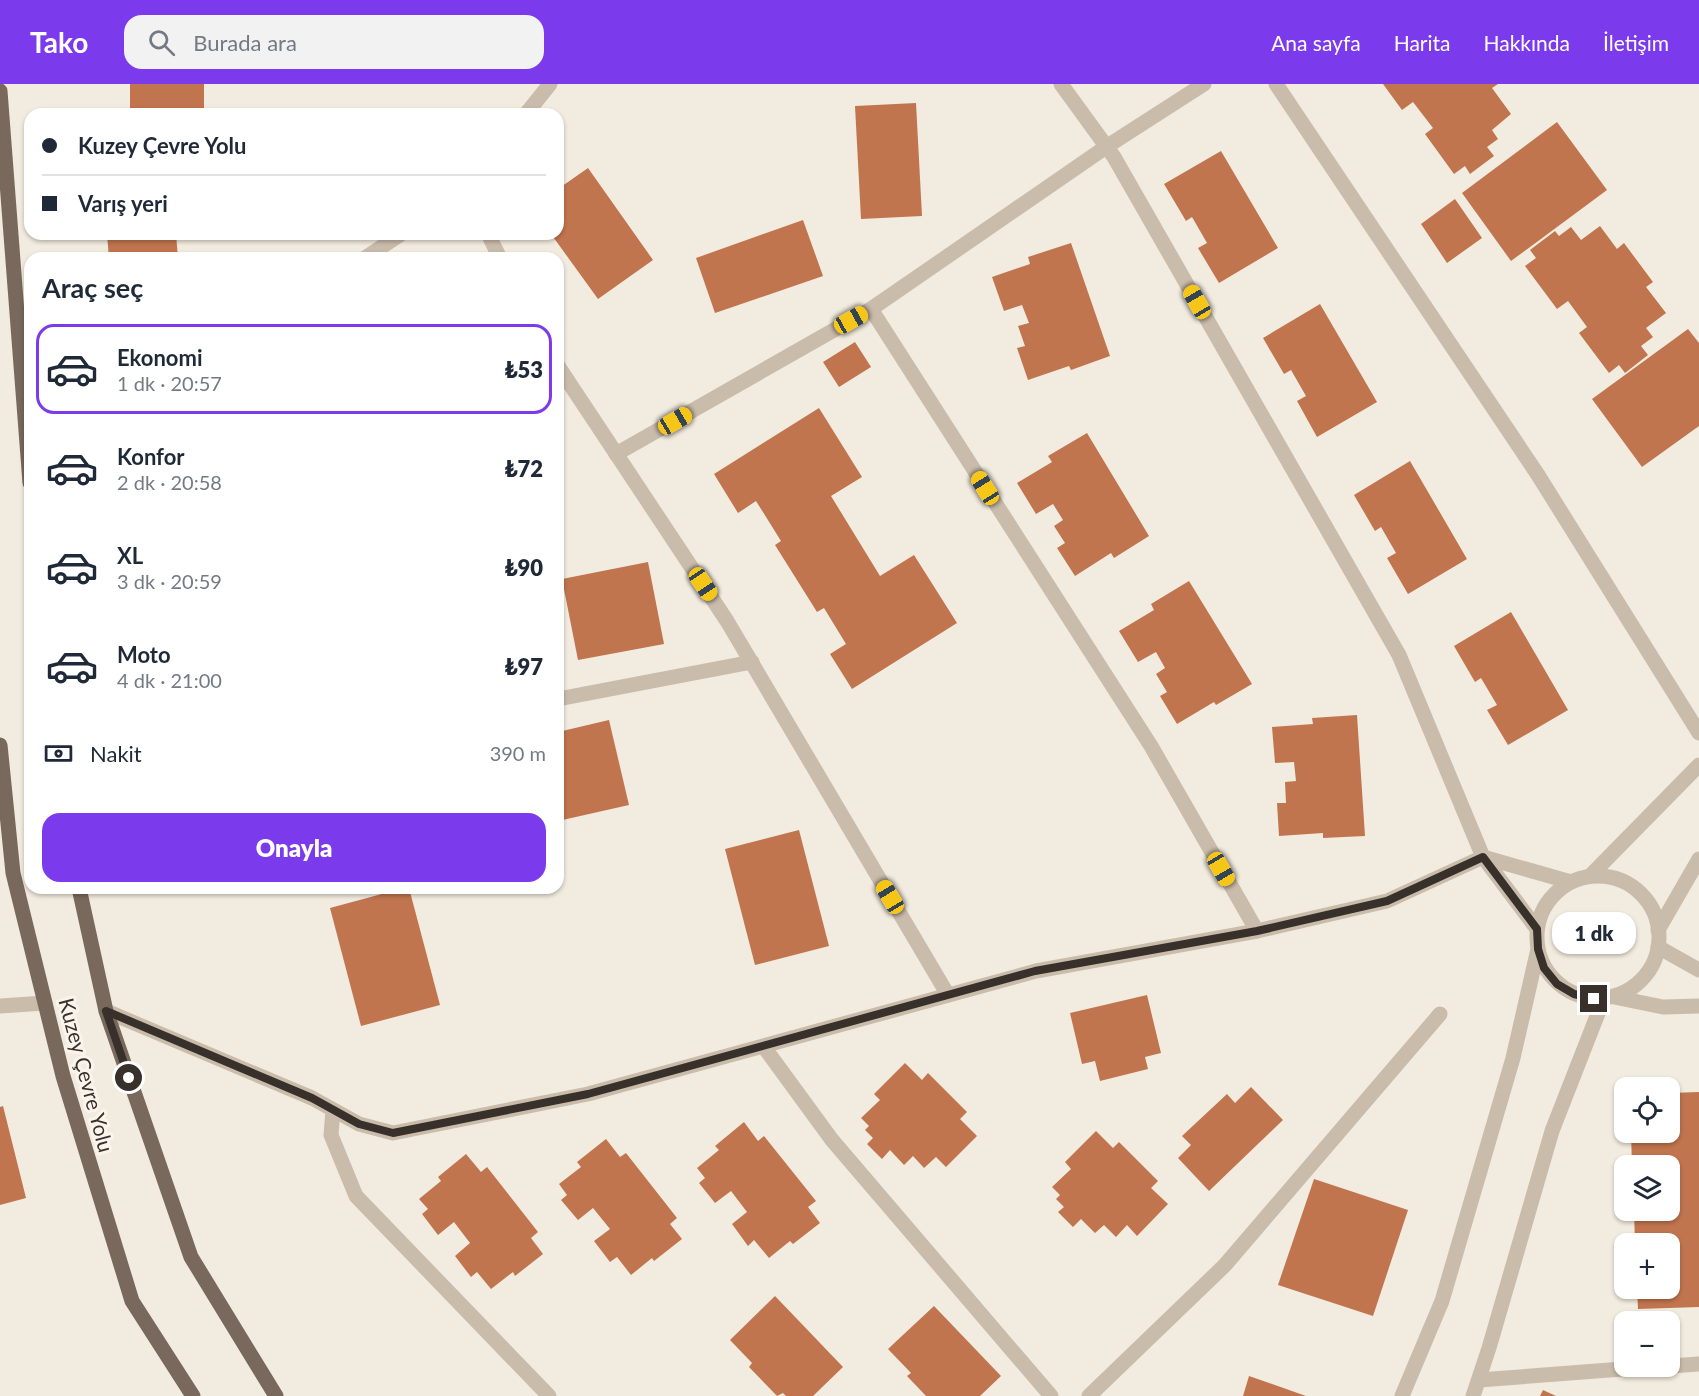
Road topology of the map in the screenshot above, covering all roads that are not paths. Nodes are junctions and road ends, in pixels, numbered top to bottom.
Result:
1 (550, 84) edge
2 (1061, 84) edge
3 (1204, 84) edge
4 (1276, 84) edge
5 (0, 91) edge
6 (531, 108) edge
7 (1106, 147) junction
8 (392, 240) edge
9 (374, 252) edge
10 (871, 309) junction
11 (564, 375) edge
12 (24, 405) edge
13 (616, 454) junction
14 (752, 662) junction
15 (564, 698) edge
16 (1699, 733) edge
17 (0, 745) edge
18 (1699, 765) edge
19 (1483, 857) junction
20 (1699, 859) edge
21 (1590, 876) junction
22 (1571, 882) junction
23 (80, 894) edge
24 (1537, 929) junction
25 (1658, 930) junction
26 (1257, 931) junction
27 (1658, 947) junction
28 (1538, 949) junction
29 (1699, 970) edge
30 (948, 995) junction
31 (1609, 997) junction
32 (45, 1003) junction
33 (0, 1006) edge
34 (1699, 1006) edge
35 (106, 1011) junction
36 (1440, 1014) dead end
37 (764, 1047) junction
38 (333, 1110) junction
39 (1699, 1364) edge
40 (1680, 1365) edge
41 (1614, 1370) edge
42 (1479, 1380) junction
43 (193, 1396) edge
44 (276, 1396) edge
45 (549, 1396) edge
46 (1051, 1396) edge
47 (1089, 1396) edge
48 (1402, 1396) edge
49 (1473, 1396) edge

1 - 6 street
2 - 7 street
3 - 7 street
4 - 16 street
5 - 12 main road
7 - 10 street
7 - 19 street
8 - 9 street
10 - 13 street
10 - 26 street
11 - 13 street
13 - 14 street
14 - 15 street
14 - 30 street
17 - 32 main road, Kuzey Çevre Yolu
18 - 21 street
19 - 22 street
19 - 24 street
19 - 26 street
20 - 25 street
21 - 22 street
21 - 25 street
22 - 24 street
23 - 35 main road, Kuzey Çevre Yolu
24 - 28 street
25 - 27 street
26 - 30 street
27 - 29 street
27 - 31 street
28 - 31 street
28 - 48 street
30 - 37 street
31 - 34 street
31 - 42 street
32 - 33 street
32 - 43 main road, Kuzey Çevre Yolu
35 - 38 street
35 - 44 main road, Kuzey Çevre Yolu
36 - 47 street
37 - 38 street
37 - 46 street
38 - 45 street
39 - 40 street
41 - 42 street
42 - 49 street

